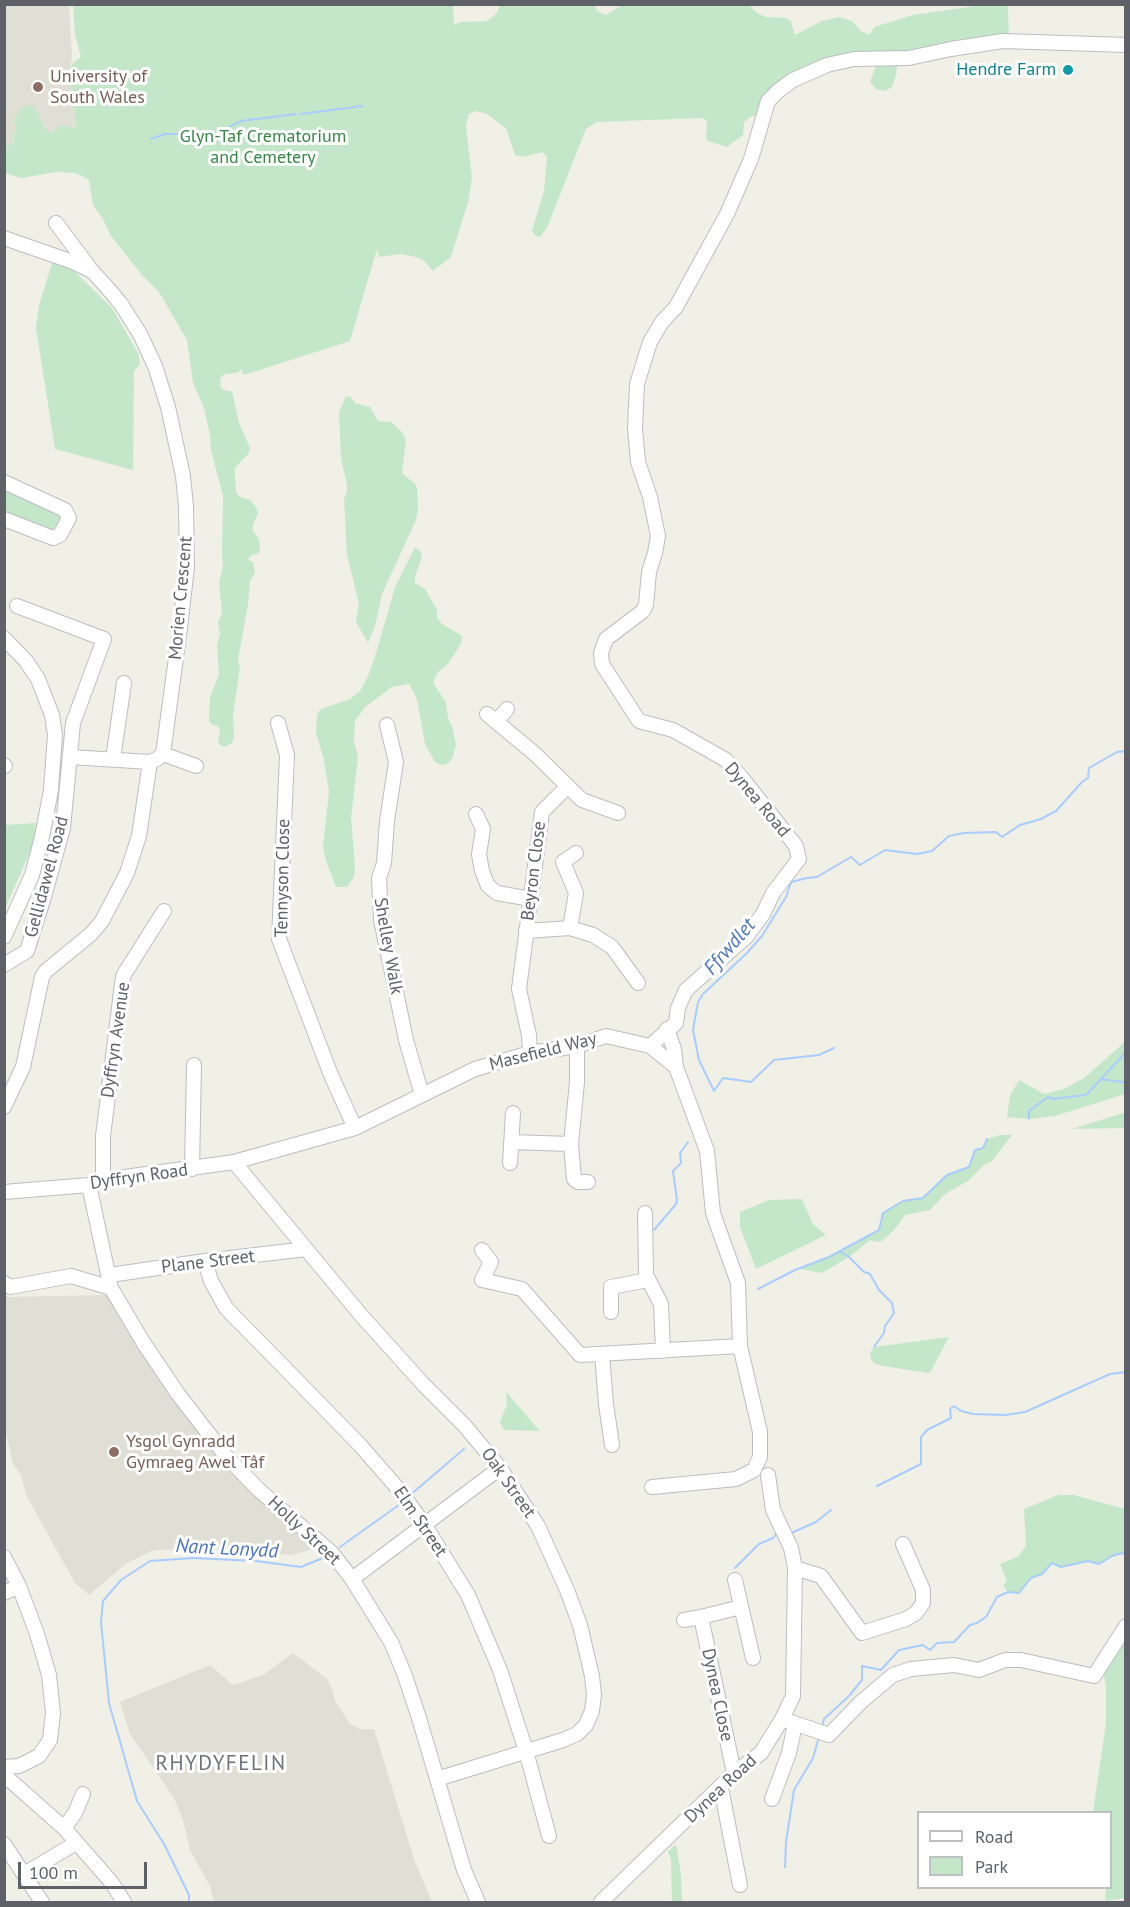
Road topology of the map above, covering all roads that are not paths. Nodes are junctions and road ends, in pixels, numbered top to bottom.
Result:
1 (1125, 45) edge
2 (56, 223) dead end
3 (6, 243) edge
4 (92, 271) junction
5 (4, 482) edge
6 (4, 519) edge
7 (17, 606) dead end
8 (4, 638) edge
9 (124, 683) dead end
10 (507, 709) dead end
11 (278, 723) dead end
12 (387, 725) dead end
13 (163, 754) junction
14 (70, 757) junction
15 (113, 759) junction
16 (150, 762) junction
17 (196, 766) dead end
18 (568, 786) junction
19 (618, 813) dead end
20 (476, 814) dead end
21 (576, 853) dead end
22 (531, 899) junction
23 (164, 911) dead end
24 (570, 928) junction
25 (526, 932) junction
26 (5, 935) edge
27 (4, 965) edge
28 (638, 976) dead end
29 (667, 1029) junction
30 (577, 1046) junction
31 (650, 1046) junction
32 (530, 1053) junction
33 (194, 1065) dead end
34 (676, 1067) junction
35 (422, 1095) junction
36 (4, 1107) edge
37 (513, 1113) dead end
38 (356, 1128) junction
39 (511, 1142) junction
40 (571, 1144) junction
41 (271, 1151) joint
42 (234, 1162) junction
43 (510, 1163) dead end
44 (192, 1169) junction
45 (103, 1180) junction
46 (588, 1182) dead end
47 (88, 1185) junction
48 (4, 1192) edge
49 (645, 1212) dead end
50 (306, 1249) junction
51 (482, 1250) dead end
52 (206, 1261) junction
53 (648, 1280) junction
54 (111, 1282) junction
55 (4, 1283) edge
56 (611, 1312) dead end
57 (740, 1347) junction
58 (663, 1351) junction
59 (602, 1354) junction
60 (612, 1445) dead end
61 (500, 1468) junction
62 (768, 1475) dead end
63 (652, 1487) dead end
64 (424, 1524) junction
65 (903, 1544) dead end
66 (4, 1557) edge
67 (795, 1568) junction
68 (352, 1579) junction
69 (735, 1580) dead end
70 (19, 1586) junction
71 (4, 1593) edge
72 (741, 1607) junction
73 (701, 1617) junction
74 (684, 1620) dead end
75 (1125, 1626) edge
76 (753, 1658) dead end
77 (789, 1721) junction
78 (526, 1751) junction
79 (4, 1767) edge
80 (734, 1773) junction
81 (4, 1774) edge
82 (437, 1779) junction
83 (721, 1788) junction
84 (83, 1794) dead end
85 (772, 1799) dead end
86 (64, 1828) junction
87 (549, 1836) dead end
88 (76, 1843) junction
89 (4, 1844) edge
90 (24, 1874) junction
91 (740, 1885) dead end
92 (42, 1902) edge
93 (124, 1902) edge
94 (478, 1902) edge
95 (601, 1902) edge

1 - 29 street, Dynea Road
2 - 4 street
3 - 4 street, Morien Crescent
4 - 13 street, Morien Crescent
5 - 6 street
7 - 14 street, Gellidawel Road
8 - 26 street
9 - 15 street
10 - 18 street
11 - 38 street, Tennyson Close
12 - 35 street, Shelley Walk
13 - 16 street
13 - 17 street
14 - 15 street
14 - 27 street, Gellidawel Road
15 - 16 street
16 - 36 street
18 - 19 street
18 - 22 street, Beyron Close
20 - 22 street
21 - 24 street
22 - 25 street, Beyron Close
23 - 45 street, Dyffryn Avenue
24 - 25 street
24 - 28 street
25 - 32 street, Beyron Close
29 - 31 street, Dynea Road
29 - 34 street
30 - 31 street, Masefield Way
30 - 32 street, Masefield Way
30 - 40 street
31 - 34 street, Masefield Way
32 - 35 street, Masefield Way
33 - 44 street
34 - 57 street
35 - 38 street, Masefield Way
37 - 39 street
38 - 41 street, Masefield Way
39 - 40 street
39 - 43 street
40 - 46 street
41 - 42 street, Dyffryn Road
42 - 44 street, Dyffryn Road
42 - 50 street, Oak Street
44 - 45 street, Dyffryn Road
45 - 47 street, Dyffryn Road
47 - 48 street, Dyffryn Road
47 - 54 street, Holly Street
49 - 53 street
50 - 52 street, Plane Street
50 - 61 street, Oak Street
51 - 59 street
52 - 54 street, Plane Street
52 - 64 street, Elm Street
53 - 56 street
53 - 58 street
54 - 55 street
54 - 68 street, Holly Street
57 - 58 street
57 - 63 street
58 - 59 street
59 - 60 street
61 - 64 street
61 - 78 street, Oak Street
62 - 67 street, Dynea Road
64 - 68 street
64 - 78 street, Elm Street
65 - 67 street
66 - 70 street
67 - 77 street, Dynea Road
68 - 82 street, Holly Street
69 - 72 street
70 - 71 street
70 - 79 street
72 - 73 street
72 - 76 street
73 - 74 street
73 - 80 street, Dynea Close
75 - 77 street
77 - 80 street, Dynea Road
77 - 85 street
78 - 82 street, Oak Street
78 - 87 street, Elm Street
80 - 83 street, Dynea Road
81 - 86 street
82 - 94 street, Holly Street
83 - 91 street
83 - 95 street, Dynea Road
84 - 86 street
86 - 88 street
88 - 90 street
88 - 93 street
89 - 90 street
90 - 92 street

